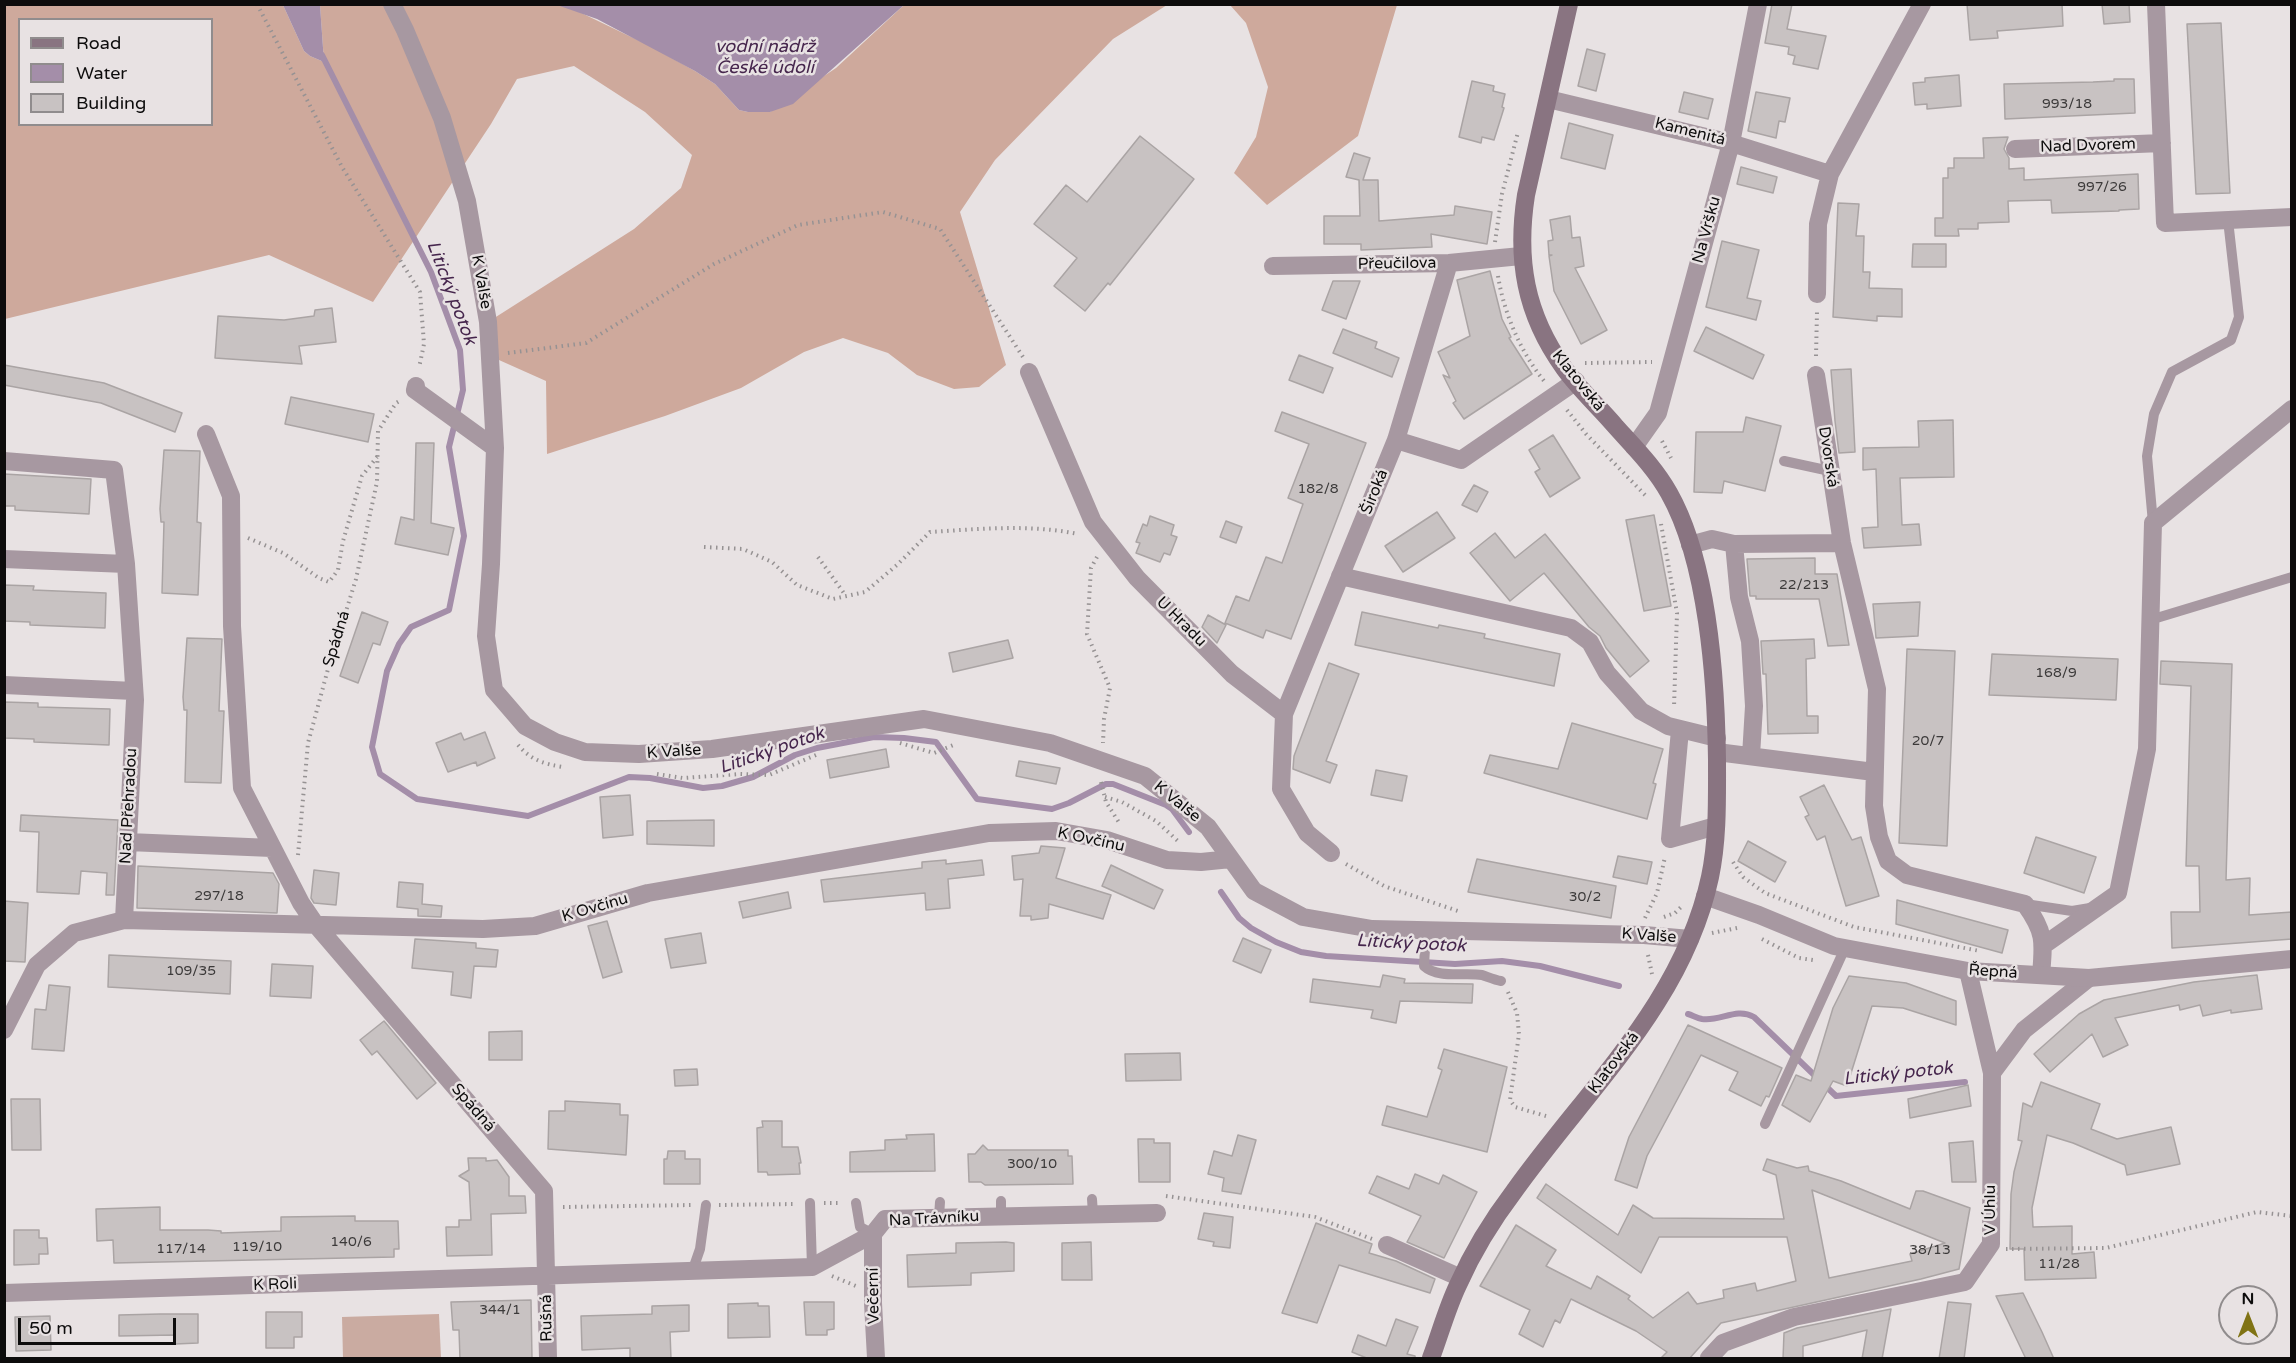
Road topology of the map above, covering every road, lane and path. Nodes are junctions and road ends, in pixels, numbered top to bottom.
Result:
1 (257, 4) edge
2 (392, 4) edge
3 (1569, 4) edge
4 (1758, 4) edge
5 (1922, 4) edge
6 (2156, 4) edge
7 (1548, 99) junction
8 (1731, 142) junction
9 (2162, 143) junction
10 (2015, 149) dead end
11 (1830, 174) junction
12 (2292, 217) edge
13 (2228, 220) junction
14 (1521, 256) junction
15 (1449, 263) junction
16 (1273, 266) dead end
17 (1817, 294) joint
18 (490, 356) junction
19 (1578, 356) dead end
20 (1672, 361) junction
21 (1028, 368) joint
22 (1816, 375) joint
23 (1576, 381) junction
24 (416, 388) junction
25 (2292, 409) edge
26 (206, 434) dead end
27 (1396, 440) junction
28 (1634, 447) junction
29 (495, 448) junction
30 (377, 457) junction
31 (1784, 460) dead end
32 (4, 461) edge
33 (1830, 471) junction
34 (2153, 524) junction
35 (231, 531) junction
36 (1107, 540) junction
37 (1842, 543) junction
38 (1734, 544) junction
39 (1690, 545) junction
40 (704, 547) dead end
41 (818, 557) dead end
42 (4, 559) edge
43 (126, 564) junction
44 (1340, 576) junction
45 (2292, 578) edge
46 (846, 596) junction
47 (2150, 620) junction
48 (4, 685) edge
49 (134, 691) junction
50 (1284, 714) junction
51 (1680, 729) junction
52 (898, 742) dead end
53 (1717, 745) junction
54 (953, 746) dead end
55 (1103, 746) dead end
56 (823, 754) dead end
57 (1752, 756) junction
58 (1874, 772) junction
59 (740, 774) dead end
60 (1100, 778) dead end
61 (1104, 795) junction
62 (1116, 820) dead end
63 (1716, 826) junction
64 (1670, 839) junction
65 (128, 842) junction
66 (272, 848) junction
67 (1331, 853) joint
68 (1231, 859) junction
69 (298, 860) dead end
70 (1201, 862) junction
71 (1705, 896) junction
72 (2025, 904) junction
73 (2099, 907) junction
74 (124, 921) junction
75 (316, 925) junction
76 (1465, 931) junction
77 (1644, 935) junction
78 (1425, 939) junction
79 (1690, 939) junction
80 (2044, 945) junction
81 (1845, 948) junction
82 (2292, 959) edge
83 (1968, 970) junction
84 (2042, 975) junction
85 (2089, 978) junction
86 (1501, 981) joint
87 (1648, 984) dead end
88 (4, 1030) edge
89 (1992, 1073) junction
90 (1552, 1110) dead end
91 (1546, 1116) junction
92 (1765, 1124) dead end
93 (1540, 1125) dead end
94 (810, 1203) dead end
95 (856, 1203) dead end
96 (706, 1205) dead end
97 (1157, 1213) dead end
98 (2292, 1216) edge
99 (873, 1234) junction
100 (1991, 1244) junction
101 (1387, 1245) dead end
102 (812, 1268) junction
103 (692, 1272) junction
104 (546, 1276) junction
105 (1461, 1278) junction
106 (4, 1293) edge
107 (873, 1293) junction
108 (548, 1359) edge
109 (876, 1359) edge
110 (1431, 1359) edge
111 (1709, 1359) edge

1 - 24 path
2 - 18 street, K Valše
3 - 7 main road, Klatovská
4 - 8 street, Na Vršku
5 - 11 street
6 - 9 street
7 - 8 street, Kamenitá
7 - 14 main road, Klatovská
8 - 11 street, Kamenitá
8 - 20 street, Na Vršku
9 - 10 street, Nad Dvorem
9 - 13 street
11 - 17 street
12 - 13 street
13 - 34 lane
14 - 15 street, Přeučilova
14 - 23 main road, Klatovská
15 - 16 street, Přeučilova
15 - 27 street, Široká
17 - 22 path
18 - 21 path
18 - 29 street, K Valše
19 - 20 path
20 - 28 street, Na Vršku
21 - 36 street, U Hradu
22 - 33 street, Dvorská
23 - 27 street
23 - 28 main road, Klatovská
24 - 29 street
24 - 30 path, Spádná
25 - 34 street
26 - 35 street, Spádná
27 - 44 street, Široká
28 - 39 main road, Klatovská
29 - 68 street, K Valše
30 - 35 path
30 - 69 path, Spádná
31 - 33 lane
32 - 43 street, Nad Přehradou
33 - 37 street, Dvorská
34 - 47 street
35 - 66 street, Spádná
36 - 46 path
36 - 50 street, U Hradu
36 - 55 path
37 - 38 street
37 - 58 street, Dvorská
38 - 39 street
38 - 57 street
39 - 53 main road, Klatovská
40 - 46 path
41 - 46 path
42 - 43 street
43 - 49 street, Nad Přehradou
44 - 50 street, Široká
44 - 51 street
45 - 47 lane
47 - 73 street
48 - 49 street
49 - 65 street, Nad Přehradou
50 - 67 street
51 - 53 street
51 - 64 street
52 - 54 path
53 - 57 street
53 - 63 main road, Klatovská
56 - 59 path
57 - 58 street
58 - 72 street, Dvorská
60 - 61 path
61 - 62 path
61 - 70 path
63 - 64 street
63 - 71 main road, Klatovská
64 - 77 path
65 - 66 street
65 - 74 street, Nad Přehradou
66 - 75 street, Spádná
67 - 76 path
68 - 70 street, K Ovčínu
68 - 78 street, K Valše
70 - 75 street, K Ovčínu
71 - 79 main road, Klatovská
71 - 81 street, Řepná
72 - 73 lane
72 - 80 street
73 - 80 street
74 - 75 street, K Ovčínu
74 - 88 street, K Ovčínu
75 - 104 street, Spádná
76 - 77 street, K Valše
76 - 78 street, K Valše
77 - 79 street, K Valše
77 - 87 path
78 - 86 lane
79 - 105 main road, Klatovská
80 - 84 street
81 - 83 street, Řepná
81 - 92 lane
82 - 85 street, Řepná
83 - 84 street, Řepná
83 - 89 street, V Úhlu
84 - 85 street, Řepná
85 - 89 street
86 - 91 path
89 - 100 street, V Úhlu
90 - 91 path
91 - 93 path
94 - 102 lane
95 - 99 lane
96 - 103 lane
97 - 99 street, Na Trávníku
98 - 100 path
99 - 102 street, Na Trávníku
99 - 107 street, Večerní
100 - 111 street, V Úhlu
101 - 105 street
102 - 103 street, Na Trávníku
102 - 107 path
103 - 104 street, Na Trávníku
104 - 106 street, K Roli
104 - 108 street, Rušná
105 - 110 main road, Klatovská
107 - 109 street, Večerní

